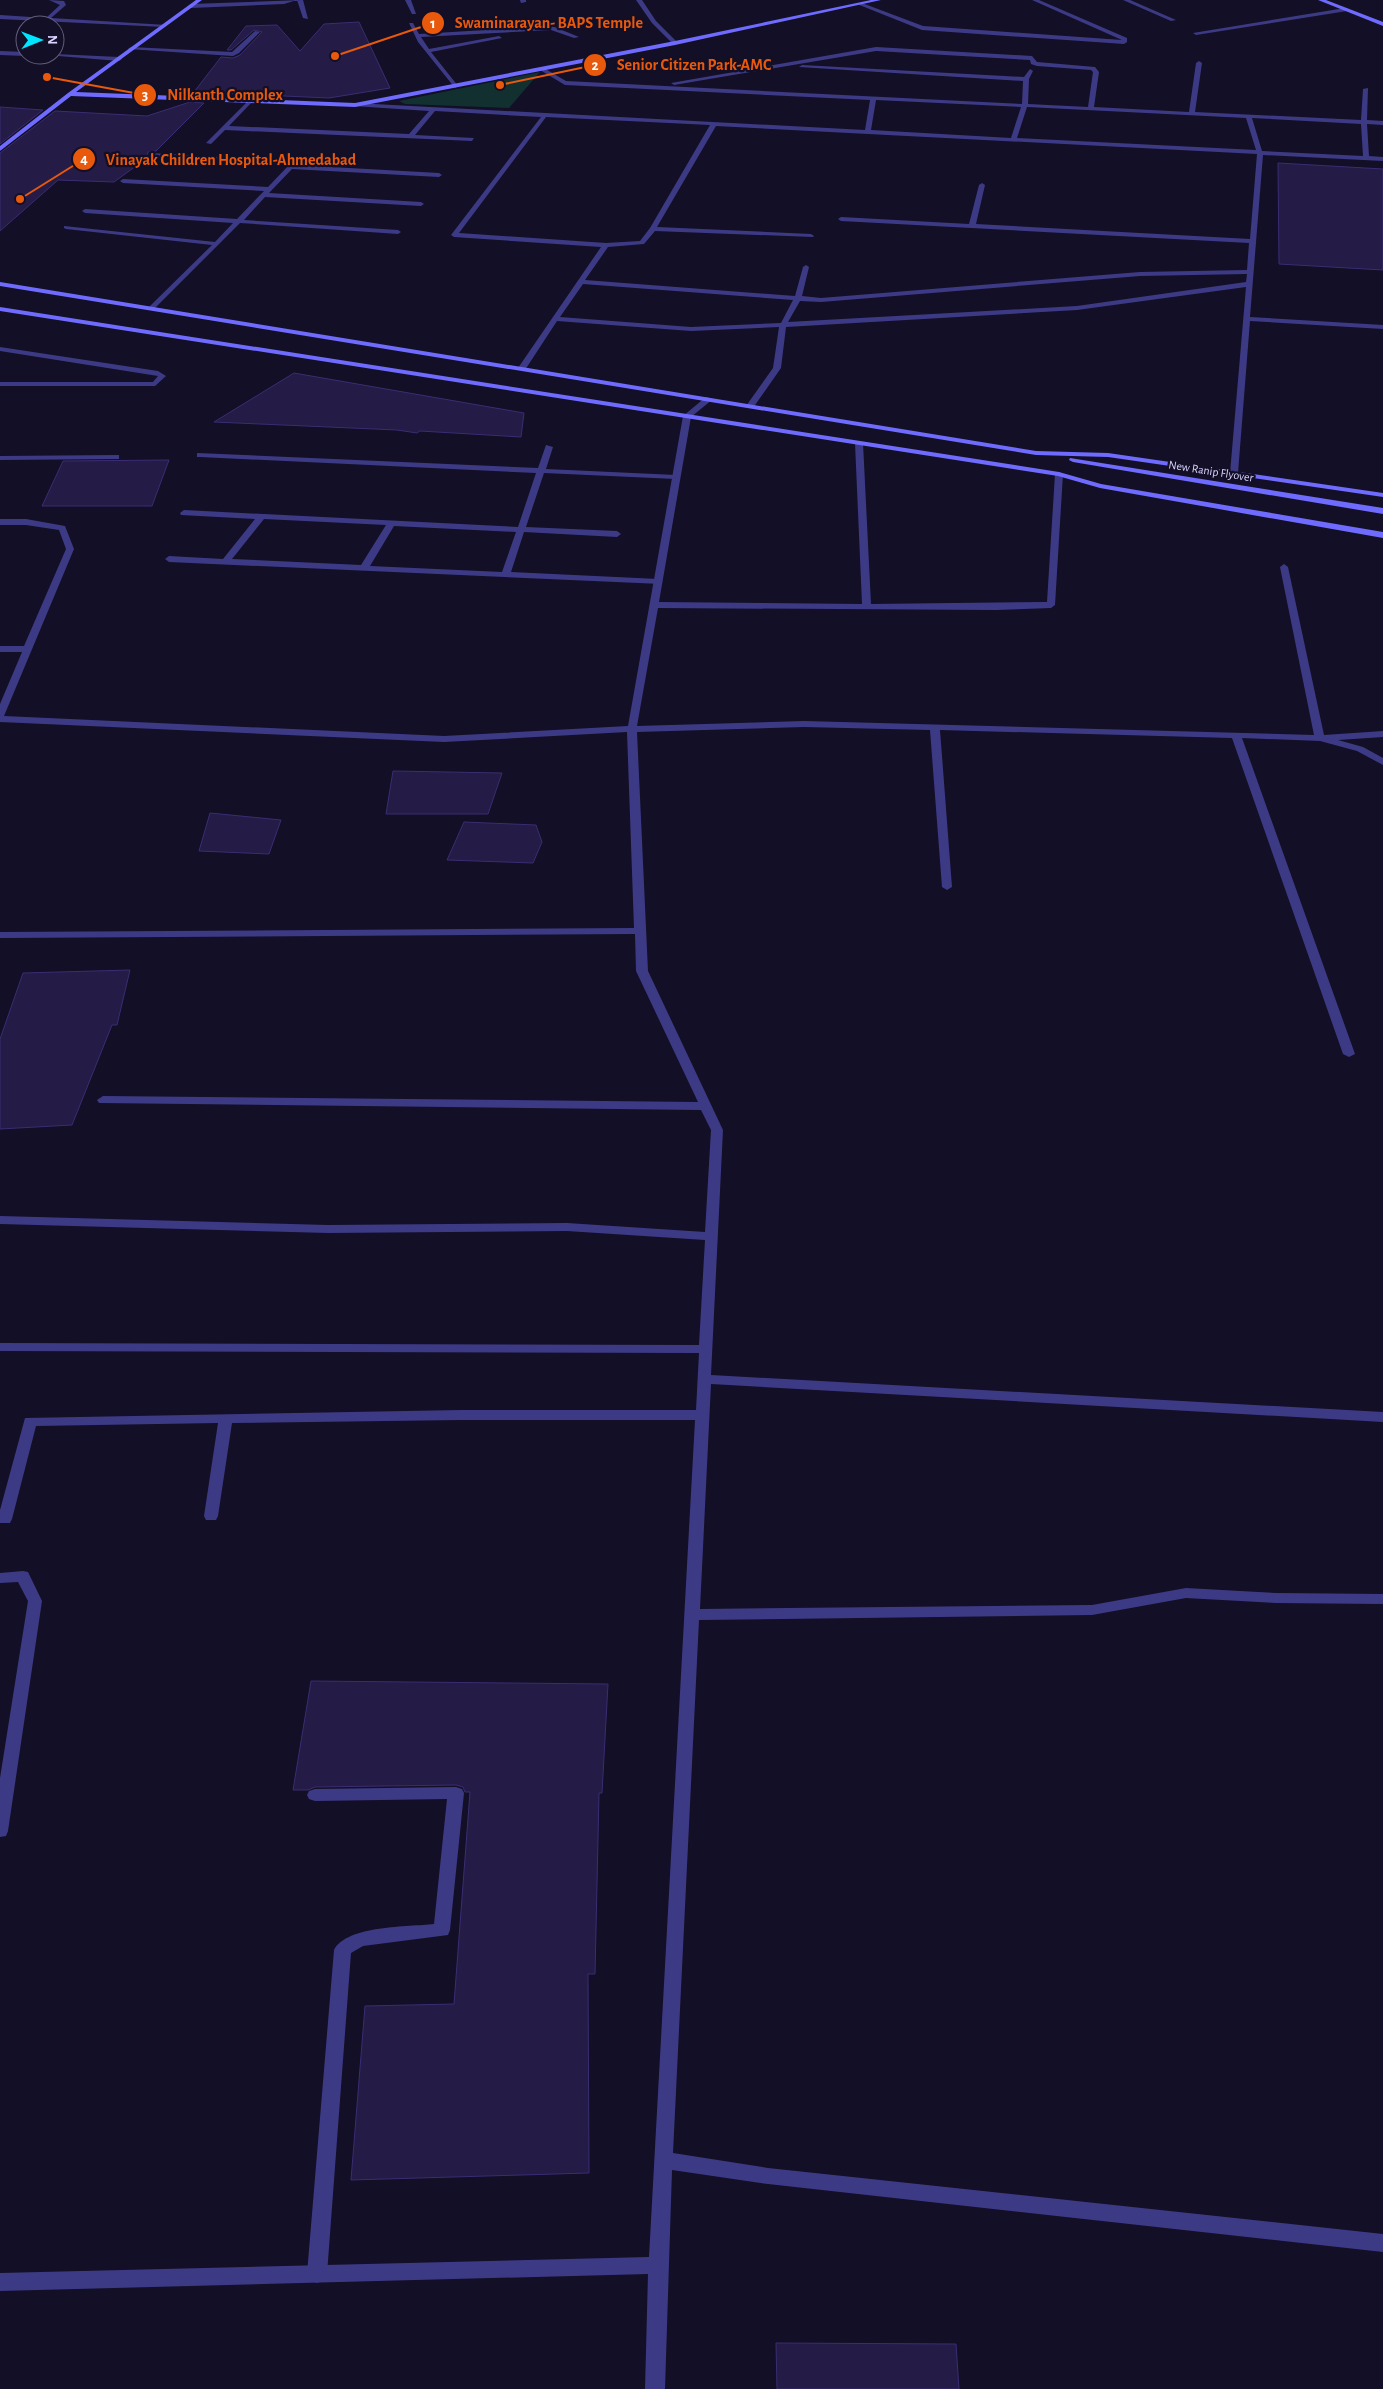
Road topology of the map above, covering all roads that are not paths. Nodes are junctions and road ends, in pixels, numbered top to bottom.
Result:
1 (52, 0) edge
2 (199, 0) edge
3 (295, 0) edge
4 (300, 0) edge
5 (408, 0) edge
6 (639, 0) edge
7 (878, 0) edge
8 (1035, 0) edge
9 (1126, 0) edge
10 (1321, 0) edge
11 (860, 4) junction
12 (191, 6) junction
13 (1345, 10) junction
14 (414, 13) dead end
15 (51, 15) edge
16 (0, 16) edge
17 (15, 17) edge
18 (306, 18) dead end
19 (65, 19) edge
20 (1173, 20) dead end
21 (411, 24) dead end
22 (1383, 24) edge
23 (164, 25) junction
24 (552, 28) junction
25 (257, 32) dead end
26 (1196, 33) dead end
27 (417, 36) junction
28 (576, 37) dead end
29 (675, 43) junction
30 (131, 50) junction
31 (428, 51) junction
32 (0, 52) edge
33 (15, 53) edge
34 (65, 56) edge
35 (119, 58) junction
36 (1033, 63) junction
37 (1199, 63) dead end
38 (776, 66) junction
39 (542, 69) junction
40 (1026, 79) junction
41 (455, 86) junction
42 (650, 87) junction
43 (1366, 89) dead end
44 (70, 94) junction
45 (873, 98) junction
46 (250, 101) junction
47 (355, 105) junction
48 (1025, 105) junction
49 (1091, 109) junction
50 (434, 110) junction
51 (1192, 114) junction
52 (544, 116) junction
53 (1248, 116) junction
54 (1364, 122) junction
55 (1383, 123) edge
56 (713, 125) junction
57 (224, 128) junction
58 (868, 133) junction
59 (411, 136) junction
60 (472, 139) dead end
61 (1013, 141) junction
62 (209, 143) dead end
63 (0, 149) edge
64 (1260, 154) junction
65 (150, 155) dead end
66 (1366, 158) junction
67 (1383, 159) edge
68 (290, 167) junction
69 (439, 175) dead end
70 (123, 181) dead end
71 (982, 184) dead end
72 (271, 189) junction
73 (265, 195) junction
74 (421, 204) dead end
75 (84, 211) dead end
76 (841, 219) dead end
77 (239, 222) junction
78 (972, 226) junction
79 (66, 227) dead end
80 (653, 229) junction
81 (398, 232) dead end
82 (811, 236) dead end
83 (1253, 241) junction
84 (217, 244) junction
85 (606, 245) junction
86 (806, 267) dead end
87 (1250, 272) junction
88 (581, 282) junction
89 (0, 284) edge
90 (1249, 284) junction
91 (798, 298) junction
92 (152, 308) junction
93 (0, 309) edge
94 (556, 319) junction
95 (1247, 319) junction
96 (782, 325) junction
97 (1383, 327) edge
98 (0, 350) edge
99 (522, 368) junction
100 (0, 384) edge
101 (709, 400) junction
102 (750, 406) junction
103 (687, 416) junction
104 (859, 443) junction
105 (549, 447) dead end
106 (1036, 453) junction
107 (200, 456) dead end
108 (116, 457) dead end
109 (0, 458) edge
110 (541, 472) junction
111 (1234, 473) junction
112 (1059, 474) junction
113 (676, 477) junction
114 (1383, 495) edge
115 (1383, 511) edge
116 (184, 513) dead end
117 (261, 517) junction
118 (0, 522) edge
119 (391, 524) junction
120 (1383, 526) edge
121 (522, 530) junction
122 (617, 534) dead end
123 (1383, 535) edge
124 (169, 559) dead end
125 (227, 560) junction
126 (1284, 567) dead end
127 (364, 568) junction
128 (506, 574) junction
129 (658, 582) junction
130 (654, 605) junction
131 (868, 606) junction
132 (0, 649) edge
133 (28, 649) junction
134 (1, 710) edge
135 (0, 719) edge
136 (935, 728) junction
137 (632, 729) junction
138 (1383, 734) edge
139 (1236, 735) junction
140 (1320, 738) junction
141 (1383, 762) edge
142 (947, 887) dead end
143 (640, 930) junction
144 (0, 935) edge
145 (1349, 1054) dead end
146 (103, 1100) dead end
147 (706, 1106) junction
148 (0, 1220) edge
149 (711, 1236) junction
150 (0, 1347) edge
151 (707, 1349) junction
152 (704, 1379) junction
153 (702, 1415) junction
154 (1383, 1416) edge
155 (226, 1419) junction
156 (211, 1516) dead end
157 (5, 1519) dead end
158 (0, 1578) edge
159 (1383, 1599) edge
160 (692, 1615) junction
161 (315, 1795) dead end
162 (0, 1831) edge
163 (663, 2160) junction
164 (1383, 2243) edge
165 (658, 2265) junction
166 (317, 2274) junction
167 (0, 2282) edge
168 (655, 2389) edge

1 - 15 street
2 - 12 main road
3 - 12 street
4 - 18 street
5 - 14 street
6 - 29 street
7 - 11 main road
8 - 11 street
9 - 20 street
10 - 13 main road
11 - 29 main road
12 - 23 main road
13 - 22 main road
13 - 26 street
16 - 17 street
19 - 23 street
21 - 27 street
23 - 30 main road
24 - 27 street
24 - 28 street
24 - 31 street
25 - 30 street
27 - 31 street
29 - 39 main road
30 - 35 main road
31 - 41 street
32 - 33 street
34 - 35 street
35 - 44 main road
36 - 38 street
36 - 40 street
36 - 49 street
37 - 51 street
38 - 40 street
38 - 42 street
39 - 41 main road
39 - 42 street
40 - 48 street
41 - 47 main road
42 - 45 street
43 - 54 street
44 - 46 main road
44 - 63 main road
45 - 48 street
45 - 58 street
46 - 47 main road
46 - 57 street
47 - 50 street
48 - 49 street
48 - 61 street
49 - 51 street
50 - 52 street
50 - 59 street
51 - 53 street
52 - 56 street
52 - 85 street
53 - 54 street
53 - 64 street
54 - 55 street
54 - 66 street
56 - 58 street
56 - 80 street
57 - 59 street
57 - 62 street
58 - 61 street
59 - 60 street
61 - 64 street
64 - 66 street
64 - 83 street
65 - 68 street
66 - 67 street
68 - 69 street
68 - 72 street
70 - 72 street
71 - 78 street
72 - 73 street
73 - 74 street
73 - 77 street
75 - 77 street
76 - 78 street
77 - 81 street
77 - 84 street
78 - 83 street
79 - 84 street
80 - 82 street
80 - 85 street
83 - 87 street
84 - 92 street
85 - 88 street
86 - 91 street
87 - 90 street
87 - 91 street
88 - 91 street
88 - 94 street
89 - 92 main road
90 - 95 street
90 - 96 street
91 - 96 street
92 - 99 main road
93 - 103 main road
94 - 96 street
94 - 99 street
95 - 97 street
95 - 111 street
96 - 102 street
98 - 100 street
99 - 101 main road
101 - 102 main road
101 - 103 street
102 - 106 main road
103 - 104 main road
103 - 113 street
104 - 112 main road
104 - 131 street
105 - 110 street
106 - 111 main road
106 - 115 main road, New Ranip Flyover
107 - 110 street
108 - 109 street
110 - 113 street
110 - 121 street
111 - 114 main road
112 - 120 main road, New Ranip Flyover
112 - 123 main road
112 - 131 street
113 - 129 street
116 - 117 street
117 - 119 street
117 - 125 street
118 - 133 street
119 - 121 street
119 - 127 street
121 - 122 street
121 - 128 street
124 - 125 street
125 - 127 street
126 - 140 street
127 - 128 street
128 - 129 street
129 - 130 street
130 - 131 street
130 - 137 street
132 - 133 street
133 - 134 street
135 - 137 street
136 - 137 street
136 - 139 street
136 - 142 street
137 - 143 street
138 - 140 street
139 - 140 street
139 - 145 street
140 - 141 street
143 - 144 street
143 - 147 street
146 - 147 street
147 - 149 street
148 - 149 street
149 - 151 street
150 - 151 street
151 - 152 street
152 - 153 street
152 - 154 street
153 - 155 street
153 - 160 street
155 - 156 street
155 - 157 street
158 - 162 street
159 - 160 street
160 - 163 street
161 - 166 street
163 - 164 street
163 - 165 street
165 - 166 street
165 - 168 street
166 - 167 street

